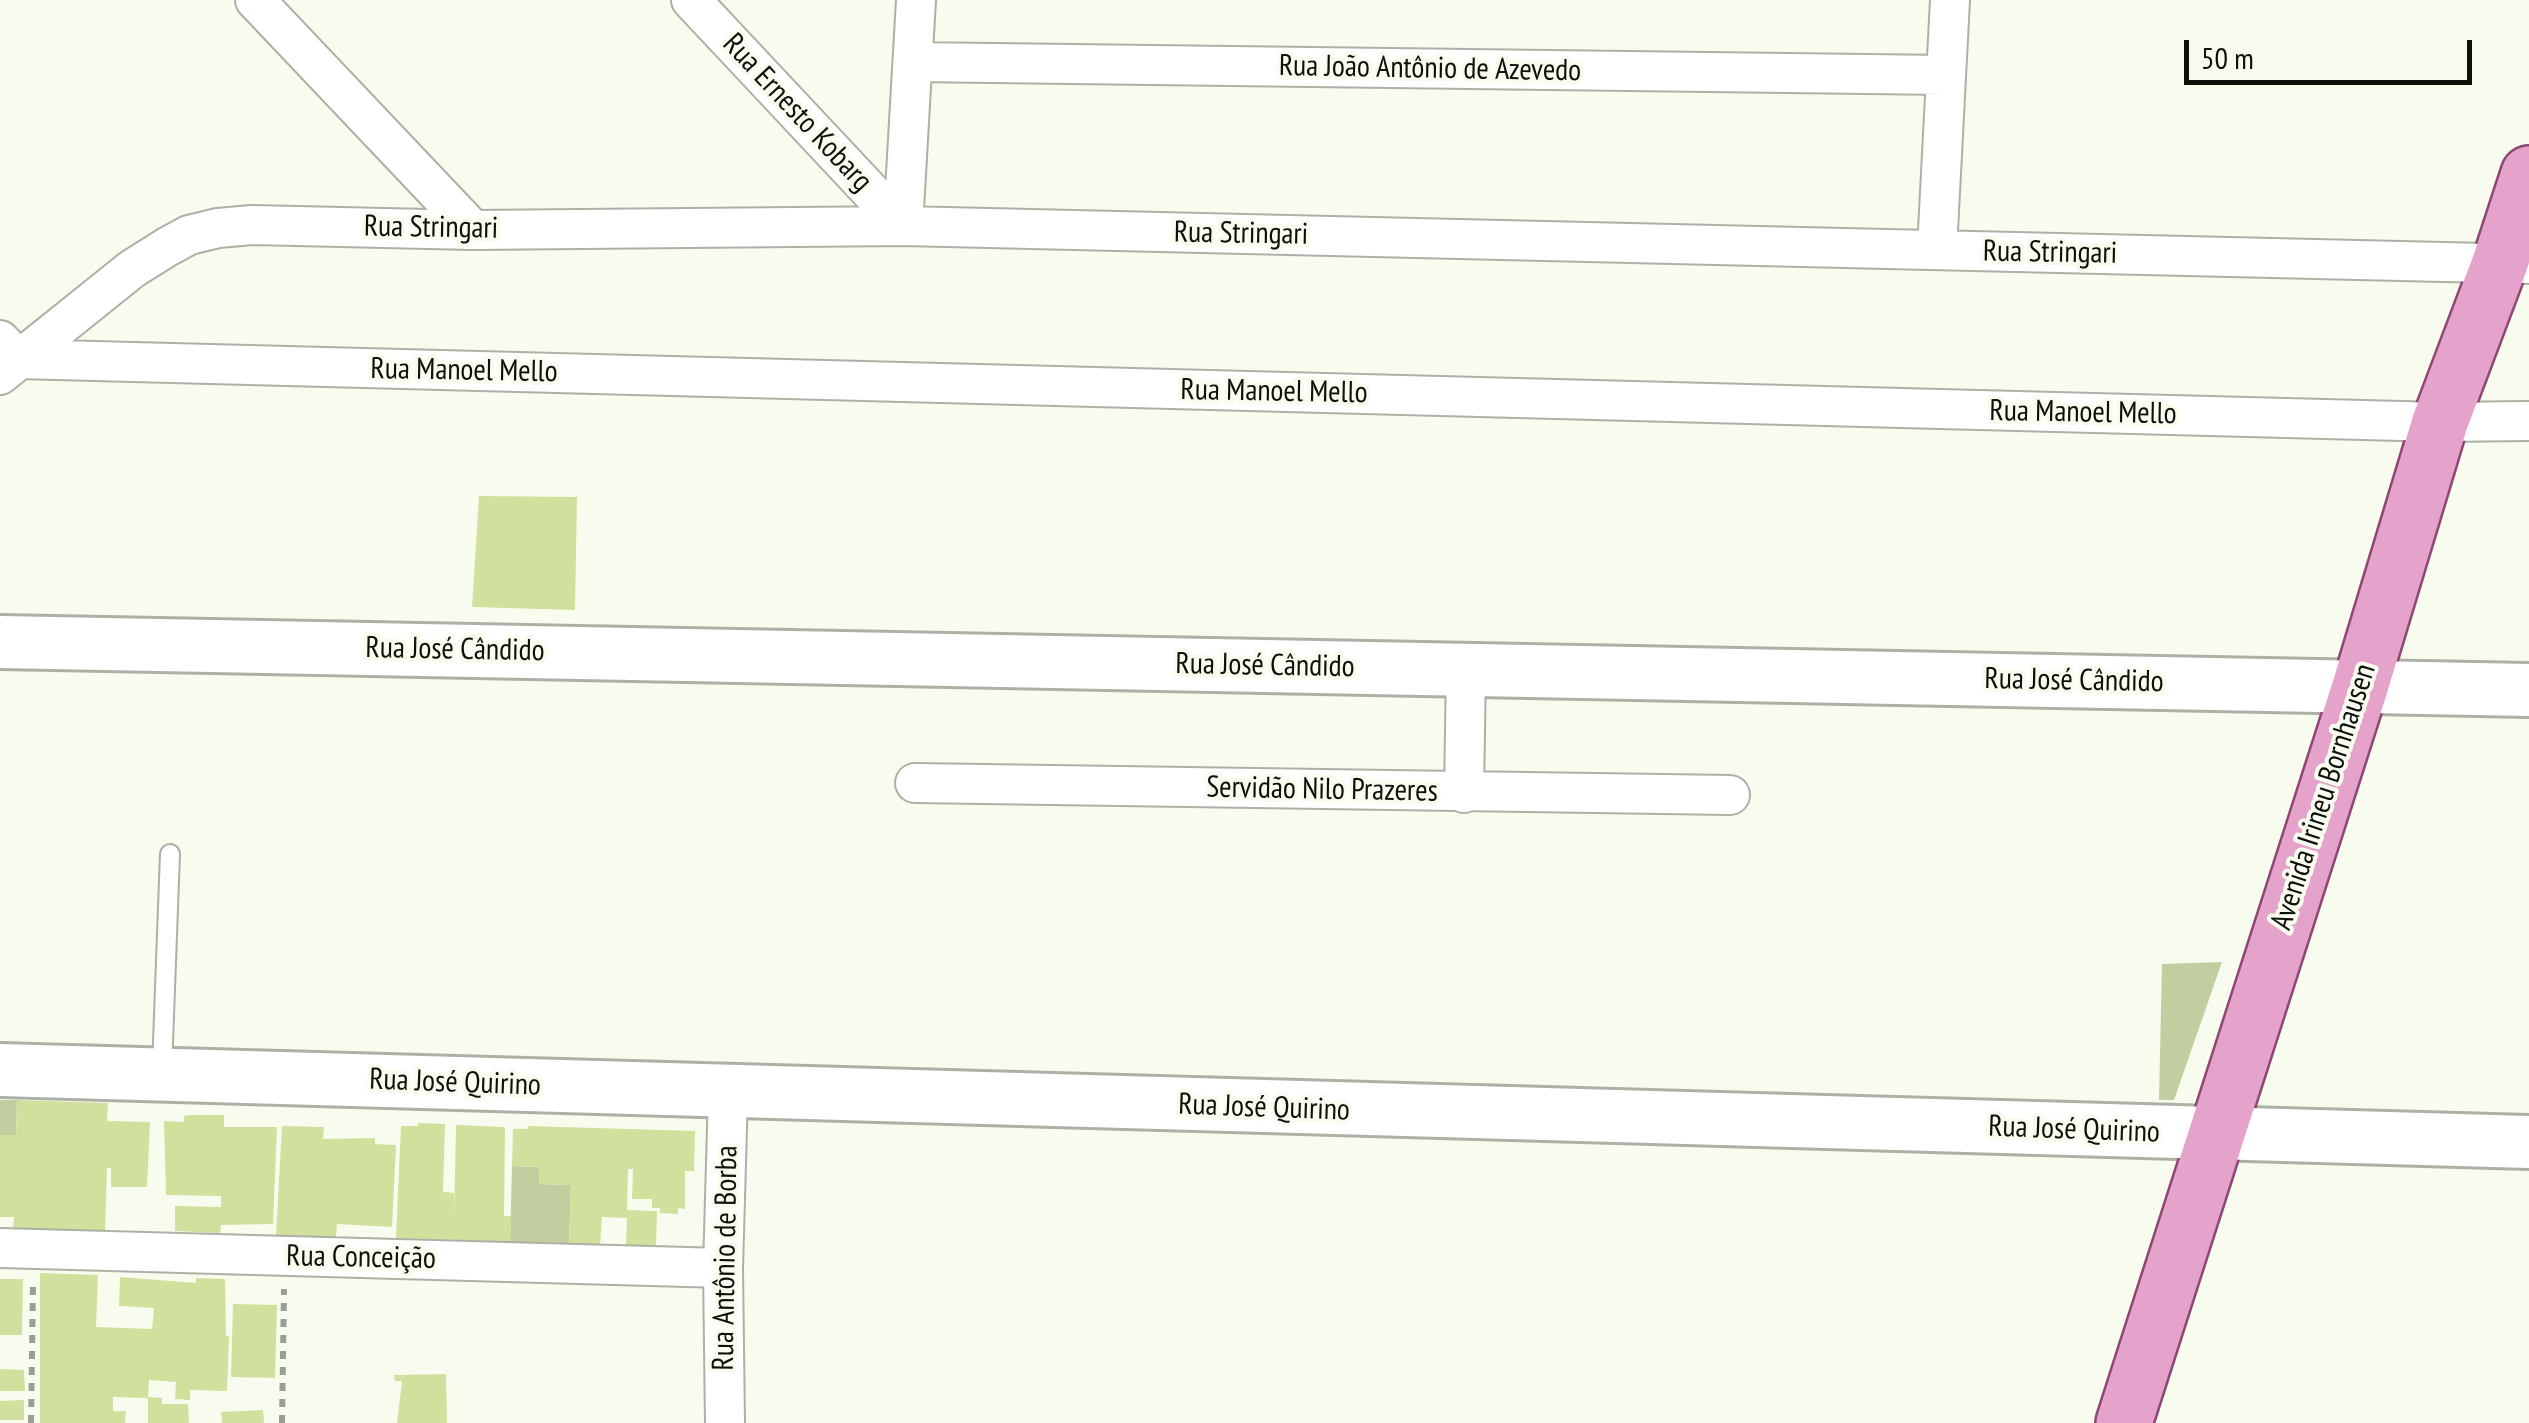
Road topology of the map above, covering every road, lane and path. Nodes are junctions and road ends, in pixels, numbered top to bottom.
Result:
1 (255, 0) edge
2 (691, 0) edge
3 (916, 0) edge
4 (1950, 0) edge
5 (913, 62) junction
6 (1946, 76) junction
7 (2529, 174) edge
8 (903, 226) junction
9 (473, 230) junction
10 (1937, 250) junction
11 (2514, 264) edge
12 (6, 358) edge
13 (2529, 421) edge
14 (2440, 422) junction
15 (0, 642) edge
16 (1466, 670) junction
17 (2360, 687) junction
18 (2529, 690) edge
19 (914, 783) dead end
20 (1464, 793) junction
21 (1730, 795) dead end
22 (170, 854) dead end
23 (0, 1070) edge
24 (162, 1075) junction
25 (728, 1093) junction
26 (2216, 1134) junction
27 (2529, 1142) edge
28 (17, 1248) edge
29 (284, 1256) junction
30 (723, 1268) junction
31 (31, 1423) edge
32 (282, 1423) edge
33 (725, 1423) edge
34 (2124, 1423) edge

1 - 9 street
2 - 8 street, Rua Ernesto Kobarg
3 - 5 street
4 - 6 street
5 - 6 street, Rua João Antônio de Azevedo
5 - 8 street
6 - 10 street
7 - 11 main road, Avenida Irineu Bornhausen
8 - 9 street, Rua Stringari
8 - 10 street, Rua Stringari
9 - 12 street, Rua Stringari
10 - 11 street, Rua Stringari
11 - 14 main road, Avenida Irineu Bornhausen
12 - 14 street, Rua Manoel Mello
13 - 14 street, Rua Manoel Mello
14 - 17 main road, Avenida Irineu Bornhausen
15 - 16 main road, Rua José Cândido
16 - 17 main road, Rua José Cândido
16 - 20 street
17 - 18 main road, Rua José Cândido
17 - 26 main road, Avenida Irineu Bornhausen
19 - 20 street, Servidão Nilo Prazeres
20 - 21 street, Servidão Nilo Prazeres
22 - 24 lane
23 - 24 main road, Rua José Quirino
24 - 25 main road, Rua José Quirino
25 - 26 main road, Rua José Quirino
25 - 30 street, Rua Antônio de Borba
26 - 27 main road, Rua José Quirino
26 - 34 main road, Avenida Irineu Bornhausen
28 - 29 street, Rua Conceição
28 - 31 path
29 - 30 street, Rua Conceição
29 - 32 path
30 - 33 street, Rua Antônio de Borba

